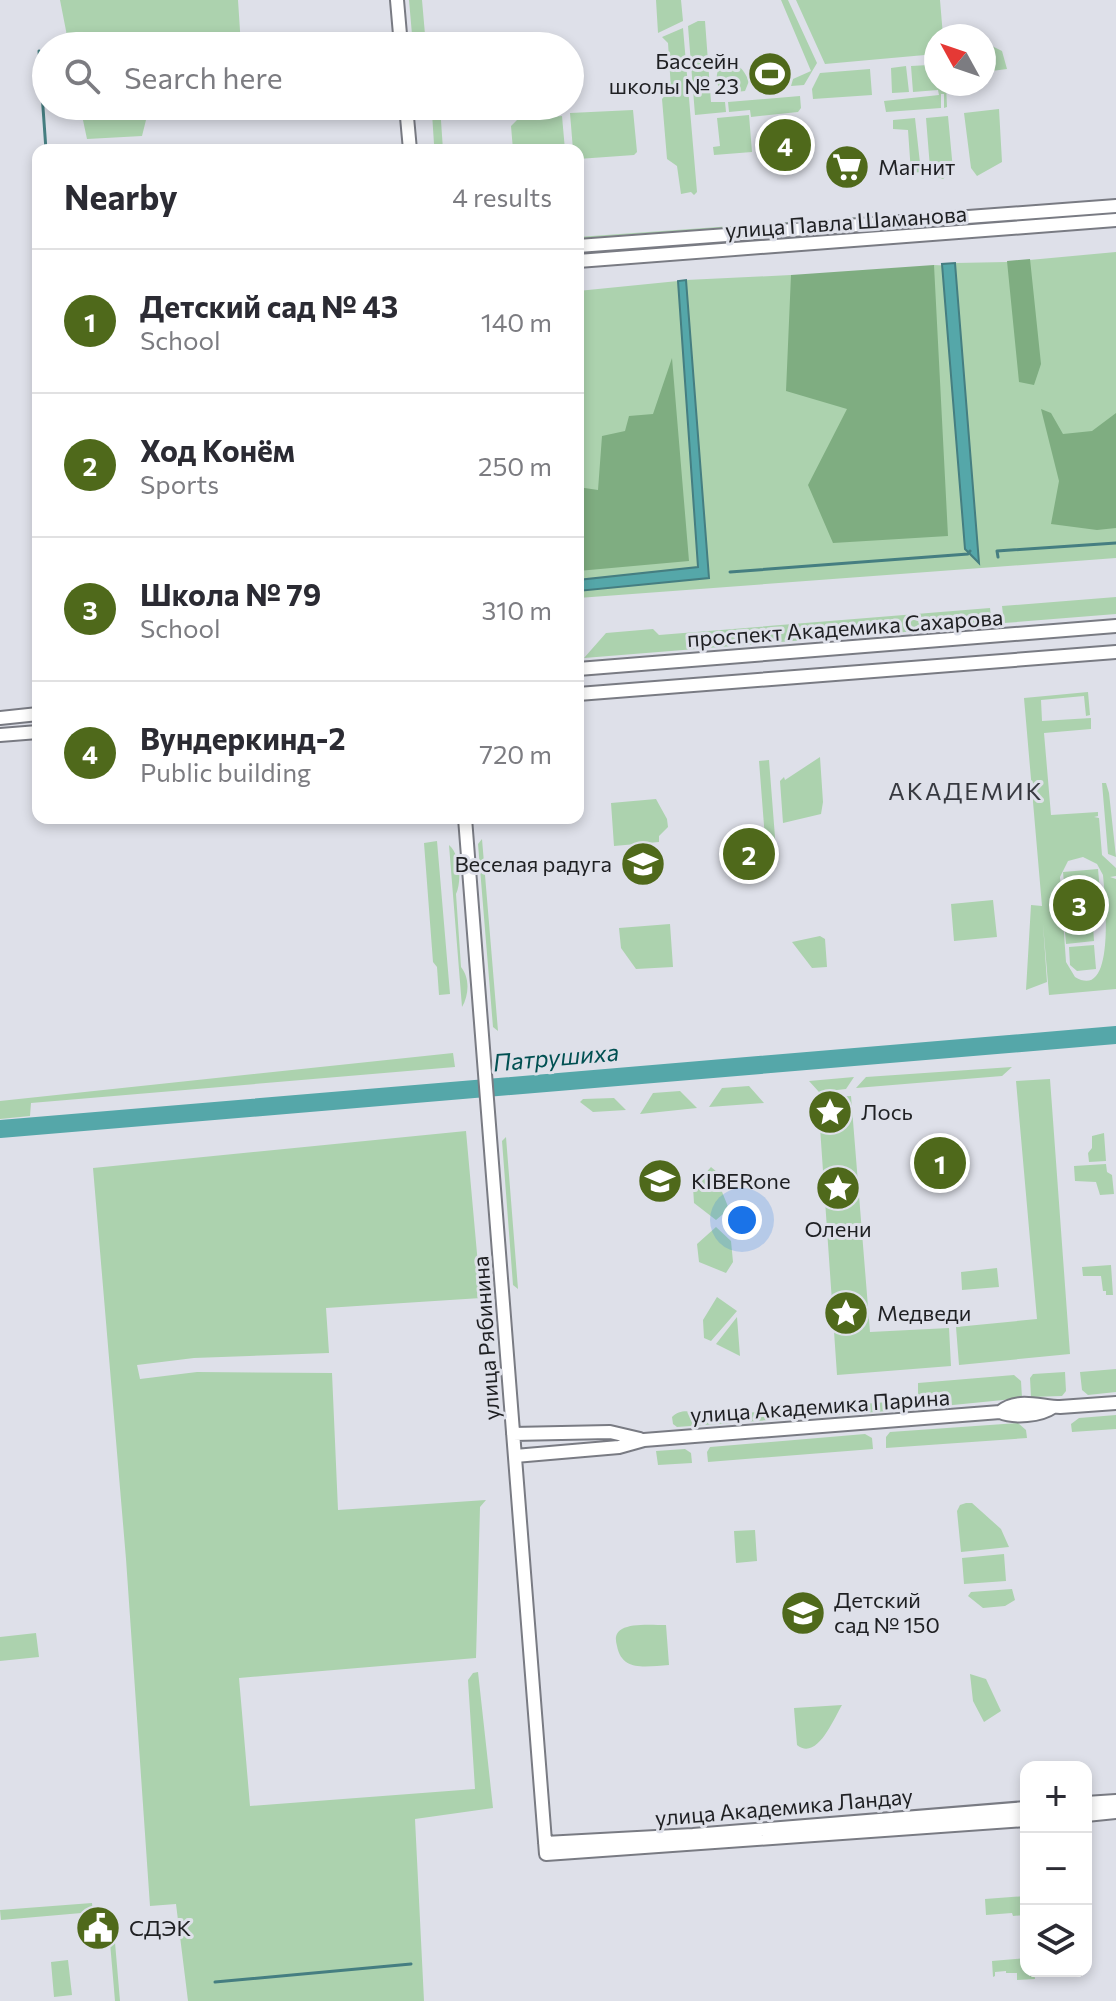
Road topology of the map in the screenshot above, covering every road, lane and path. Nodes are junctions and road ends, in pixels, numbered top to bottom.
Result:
1 (397, 0) edge
2 (400, 32) edge
3 (407, 120) edge
4 (409, 144) edge
5 (1116, 206) edge
6 (1116, 220) edge
7 (584, 246) edge
8 (584, 261) edge
9 (1116, 626) edge
10 (1116, 652) edge
11 (584, 669) edge
12 (584, 694) edge
13 (32, 715) edge
14 (0, 718) edge
15 (32, 732) edge
16 (0, 735) edge
17 (465, 824) edge
18 (1116, 1403) edge
19 (513, 1434) junction
20 (644, 1440) junction
21 (515, 1456) junction
22 (1116, 1801) edge
23 (1092, 1803) edge
24 (1020, 1808) edge
25 (1116, 1812) edge
26 (1092, 1814) edge
27 (1020, 1820) edge
28 (546, 1849) junction

1 - 2 street
3 - 4 street
5 - 7 street, улица Павла Шаманова
6 - 8 street, улица Павла Шаманова
9 - 11 street, проспект Академика Сахарова
10 - 12 street, проспект Академика Сахарова
13 - 14 street
15 - 16 street
17 - 19 street, улица Рябинина
18 - 20 street, улица Академика Парина
19 - 20 street, улица Академика Парина
19 - 21 street, улица Рябинина
20 - 21 street, улица Академика Парина
21 - 28 street, улица Рябинина
22 - 23 street
24 - 28 street, улица Академика Ландау
25 - 26 street
27 - 28 street, улица Академика Ландау

